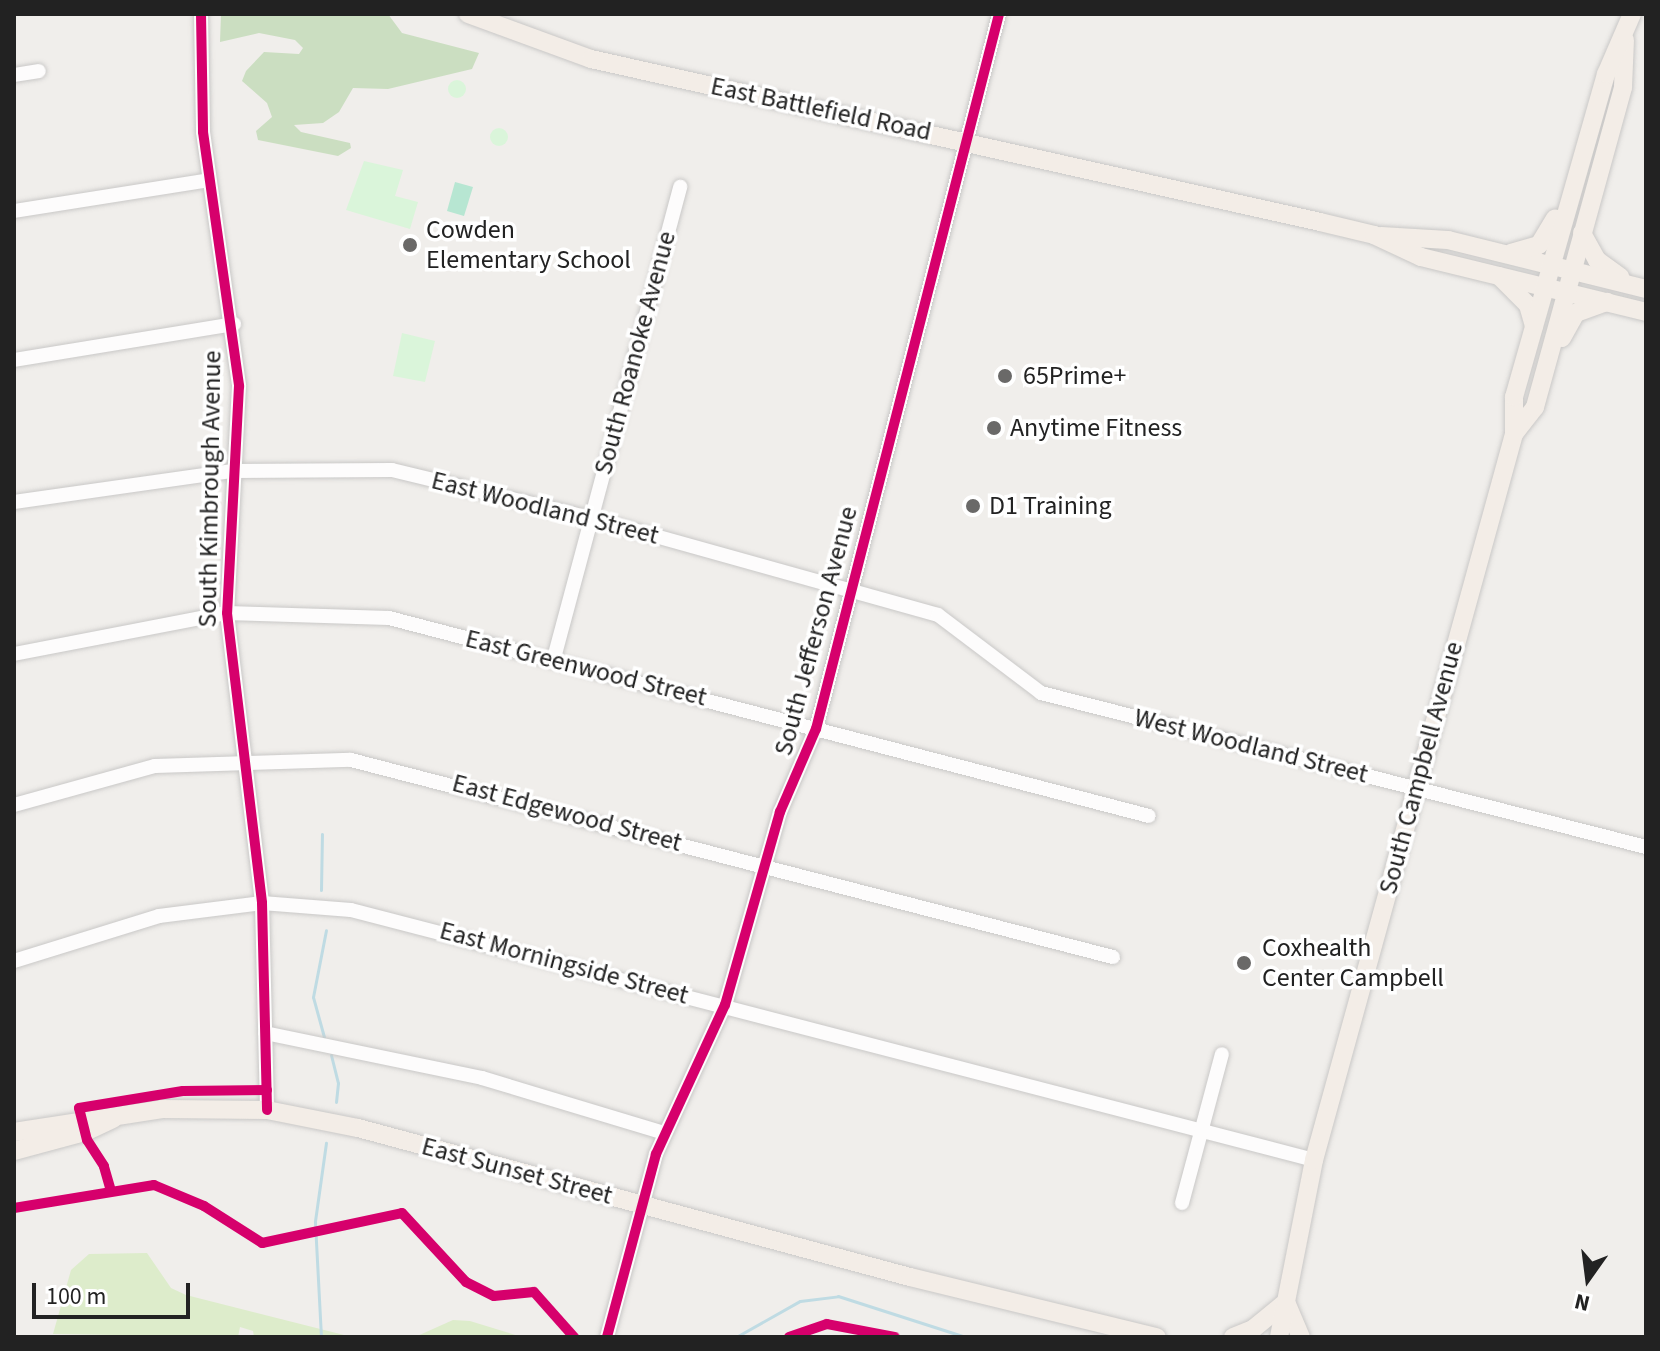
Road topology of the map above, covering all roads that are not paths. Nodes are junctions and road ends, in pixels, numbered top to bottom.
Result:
1 (201, 14) edge
2 (468, 14) edge
3 (999, 14) edge
4 (1632, 14) edge
5 (1625, 40) junction
6 (39, 71) dead end
7 (14, 75) edge
8 (1588, 138) junction
9 (965, 141) junction
10 (209, 180) junction
11 (680, 187) dead end
12 (14, 211) edge
13 (1582, 233) junction
14 (1374, 235) junction
15 (1503, 253) junction
16 (1552, 264) junction
17 (1572, 269) junction
18 (1497, 275) junction
19 (1546, 286) junction
20 (1637, 286) edge
21 (1566, 291) junction
22 (1607, 302) junction
23 (1646, 312) edge
24 (234, 324) junction
25 (1534, 328) junction
26 (14, 360) edge
27 (1538, 395) junction
28 (1514, 434) junction
29 (233, 471) junction
30 (14, 502) edge
31 (591, 518) junction
32 (852, 588) junction
33 (227, 613) junction
34 (14, 654) edge
35 (554, 658) junction
36 (1041, 693) joint
37 (816, 729) junction
38 (243, 760) junction
39 (1415, 787) junction
40 (14, 805) edge
41 (1149, 816) dead end
42 (1646, 847) edge
43 (765, 865) junction
44 (262, 903) junction
45 (1113, 957) dead end
46 (14, 961) edge
47 (725, 1005) junction
48 (265, 1033) junction
49 (1222, 1054) dead end
50 (267, 1110) junction
51 (119, 1116) junction
52 (1202, 1131) junction
53 (14, 1132) edge
54 (664, 1133) junction
55 (14, 1151) edge
56 (1314, 1160) junction
57 (1182, 1203) dead end
58 (640, 1204) junction
59 (1286, 1302) junction
60 (607, 1337) edge
61 (1157, 1337) edge
62 (1233, 1337) edge
63 (1279, 1337) edge
64 (1301, 1337) edge

1 - 10 street, South Kimbrough Avenue
2 - 9 main road, East Battlefield Road
3 - 9 street, South Jefferson Avenue
4 - 5 main road, South Campbell Avenue
5 - 8 main road, South Campbell Avenue
5 - 13 main road, South Campbell Avenue
6 - 7 street
8 - 15 main road
8 - 16 main road, South Campbell Avenue
9 - 14 main road, East Battlefield Road
9 - 32 street, South Jefferson Avenue
10 - 12 street
10 - 24 street, South Kimbrough Avenue
11 - 31 street, South Roanoke Avenue
13 - 17 main road, South Campbell Avenue
13 - 20 main road
14 - 15 main road
14 - 18 main road
15 - 16 main road
16 - 17 main road
16 - 19 main road, South Campbell Avenue
17 - 20 main road
17 - 21 main road, South Campbell Avenue
18 - 19 main road
18 - 25 main road
19 - 21 main road
19 - 25 main road, South Campbell Avenue
21 - 22 main road
21 - 27 main road, South Campbell Avenue
22 - 23 main road
22 - 27 main road
24 - 26 street
24 - 29 street, South Kimbrough Avenue
25 - 28 main road, South Campbell Avenue
27 - 28 main road, South Campbell Avenue
28 - 39 main road, South Campbell Avenue
29 - 30 street, East Woodland Street
29 - 31 street, East Woodland Street
29 - 33 street, South Kimbrough Avenue
31 - 32 street, East Woodland Street
31 - 35 street, South Roanoke Avenue
32 - 36 street, East Woodland Street
32 - 37 street, South Jefferson Avenue
33 - 34 street, East Greenwood Street
33 - 35 street, East Greenwood Street
33 - 38 street, South Kimbrough Avenue
35 - 37 street, East Greenwood Street
36 - 39 street, West Woodland Street
37 - 41 street, East Greenwood Street
37 - 43 street, South Jefferson Avenue
38 - 40 street, East Edgewood Street
38 - 43 street, East Edgewood Street
38 - 44 street, South Kimbrough Avenue
39 - 42 street, West Woodland Street
39 - 56 main road, South Campbell Avenue
43 - 45 street, East Edgewood Street
43 - 47 street, South Jefferson Avenue
44 - 46 street, East Morningside Street
44 - 47 street, East Morningside Street
44 - 48 street, South Kimbrough Avenue
47 - 52 street, East Morningside Street
47 - 54 street, South Jefferson Avenue
48 - 50 street, South Kimbrough Avenue
48 - 54 street
49 - 52 street
50 - 51 main road, East Sunset Street
50 - 58 main road, East Sunset Street
51 - 53 main road, East Sunset Street
51 - 55 main road, East Sunset Street
52 - 56 street, East Morningside Street
52 - 57 street
54 - 58 street, South Jefferson Avenue
56 - 59 main road, South Campbell Avenue
58 - 60 street, South Jefferson Avenue
58 - 61 main road, East Sunset Street
59 - 62 main road
59 - 63 main road, South Campbell Avenue
59 - 64 main road

